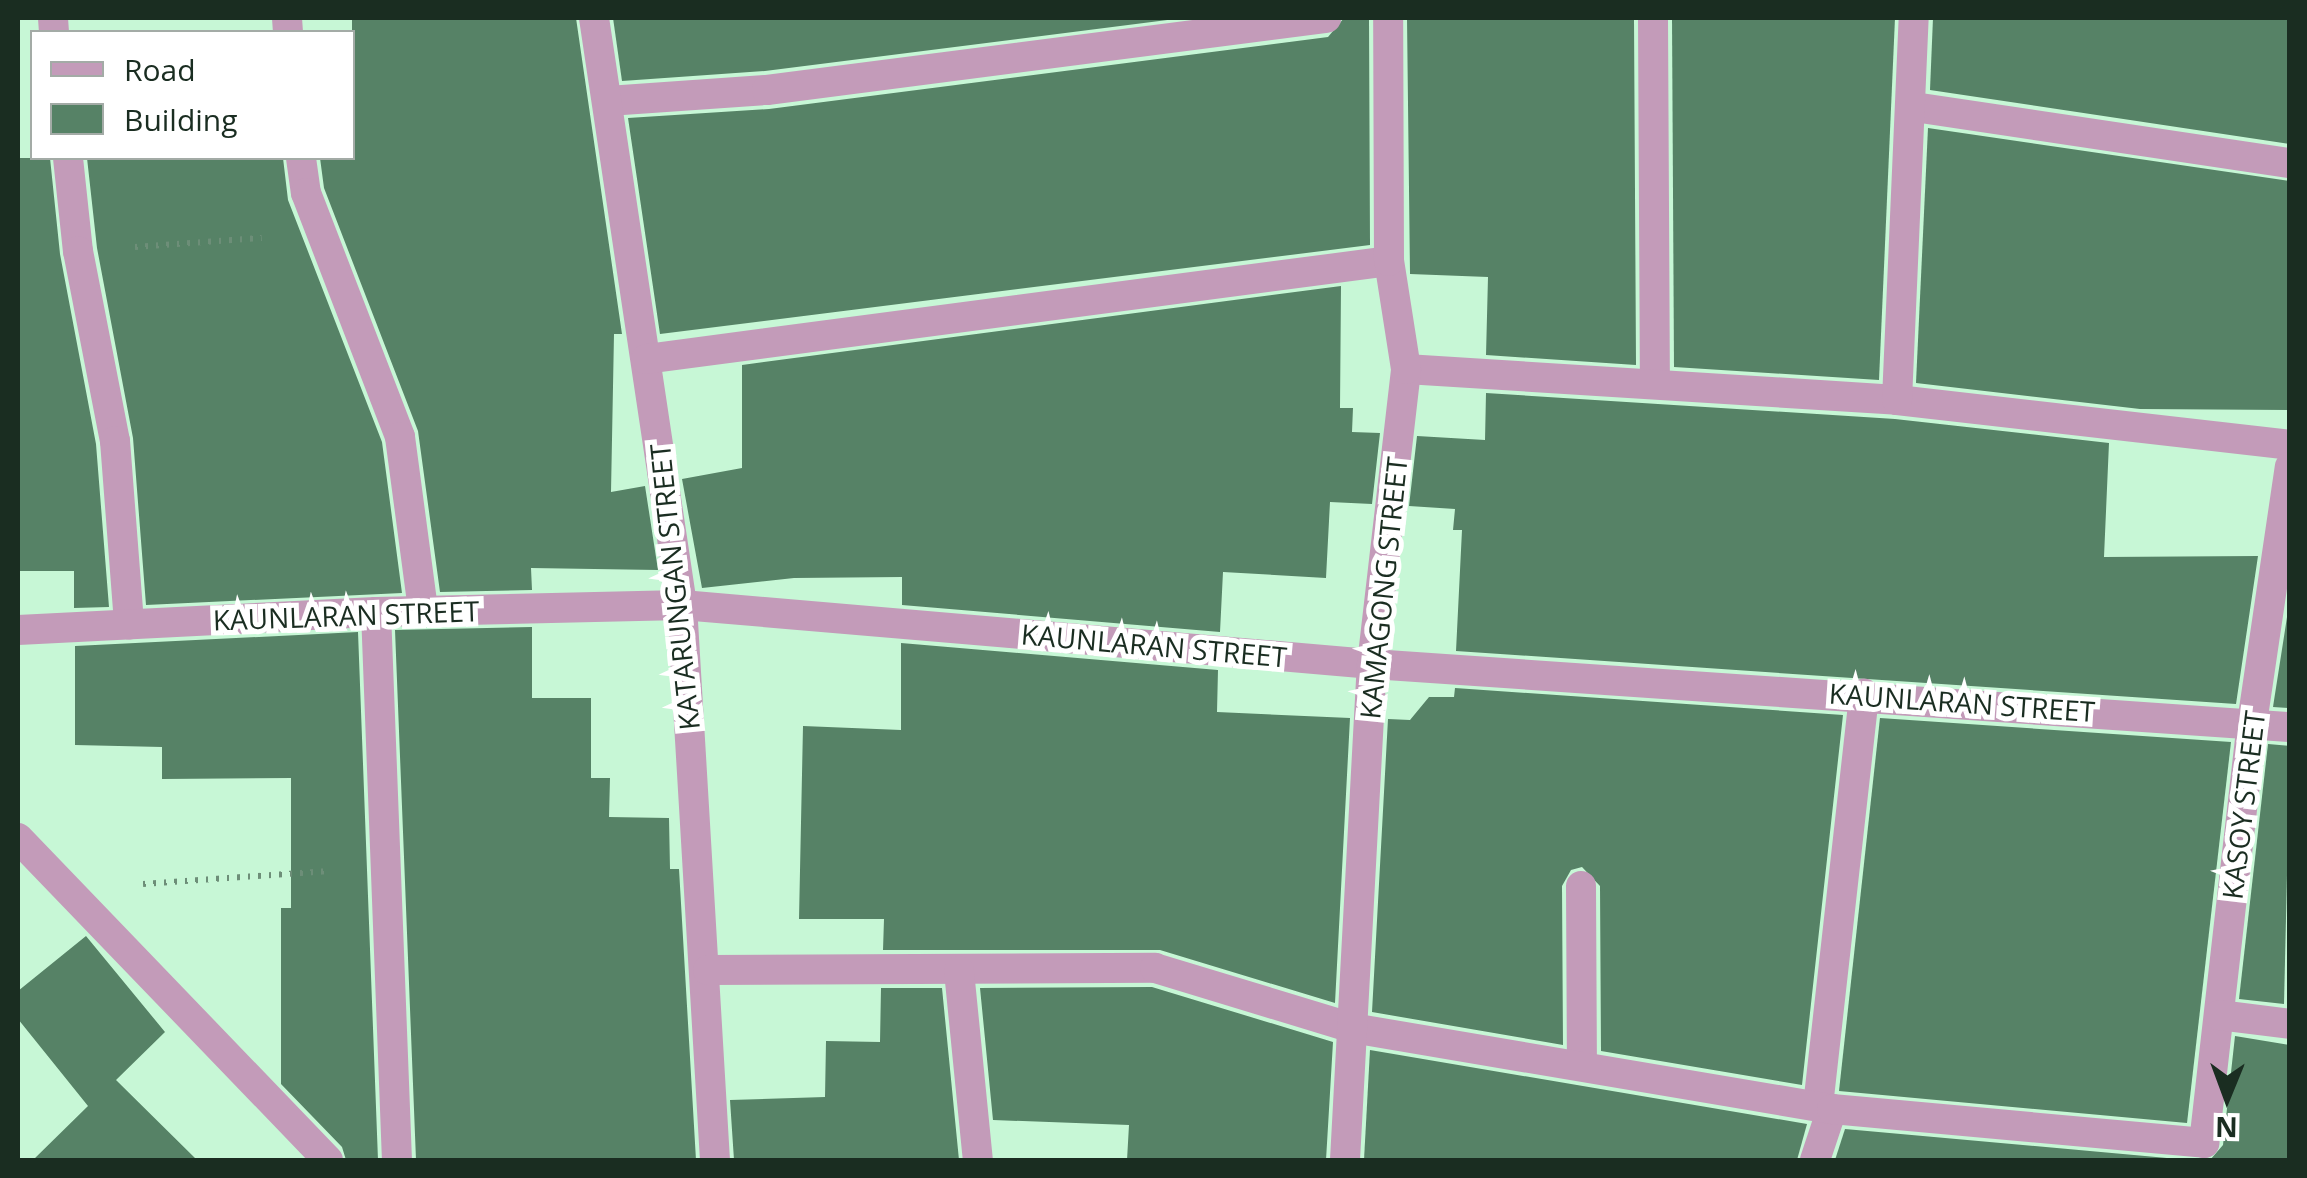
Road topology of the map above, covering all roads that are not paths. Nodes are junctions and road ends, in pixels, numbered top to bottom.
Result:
1 (594, 18) edge
2 (1326, 18) edge
3 (1388, 18) edge
4 (1653, 18) edge
5 (1914, 18) edge
6 (608, 102) junction
7 (1914, 108) junction
8 (68, 160) edge
9 (302, 160) edge
10 (2290, 162) edge
11 (1389, 261) junction
12 (646, 358) junction
13 (1406, 369) junction
14 (1655, 381) junction
15 (1897, 400) junction
16 (2290, 445) edge
17 (2290, 467) edge
18 (682, 605) junction
19 (423, 610) junction
20 (376, 612) junction
21 (130, 624) junction
22 (18, 630) edge
23 (1372, 664) junction
24 (1864, 694) junction
25 (2252, 723) junction
26 (2290, 727) edge
27 (18, 838) edge
28 (1581, 886) dead end
29 (708, 970) junction
30 (959, 971) junction
31 (2219, 1015) junction
32 (2290, 1024) edge
33 (1352, 1028) junction
34 (1582, 1062) junction
35 (1825, 1107) junction
36 (2036, 1130) junction
37 (328, 1160) edge
38 (397, 1160) edge
39 (715, 1160) edge
40 (978, 1160) edge
41 (1345, 1160) edge
42 (1815, 1160) edge
43 (2029, 1160) edge

1 - 6 street, KATARUNGAN STREET
2 - 6 street
3 - 11 street, KAMAGONG STREET
4 - 14 street
5 - 7 street
6 - 12 street, KATARUNGAN STREET
7 - 10 street
7 - 15 street
8 - 21 street
9 - 19 street
11 - 12 street
11 - 13 street, KAMAGONG STREET
12 - 18 street, KATARUNGAN STREET
13 - 14 street
13 - 23 street, KAMAGONG STREET
14 - 15 street
15 - 16 street
17 - 25 street, KASOY STREET
18 - 19 street, KAUNLARAN STREET
18 - 23 street, KAUNLARAN STREET
18 - 29 street, KATARUNGAN STREET
19 - 20 street, KAUNLARAN STREET
20 - 21 street, KAUNLARAN STREET
20 - 38 street
21 - 22 street, KAUNLARAN STREET
23 - 24 street, KAUNLARAN STREET
23 - 33 street, KAMAGONG STREET
24 - 25 street, KAUNLARAN STREET
24 - 35 street
25 - 26 street, KAUNLARAN STREET
25 - 31 street, KASOY STREET
27 - 37 street
28 - 34 street
29 - 30 street
29 - 39 street, KATARUNGAN STREET
30 - 33 street
30 - 40 street
31 - 32 street
31 - 36 street, KASOY STREET
33 - 34 street
33 - 41 street, KAMAGONG STREET
34 - 35 street
35 - 36 street
35 - 42 street
36 - 43 street

